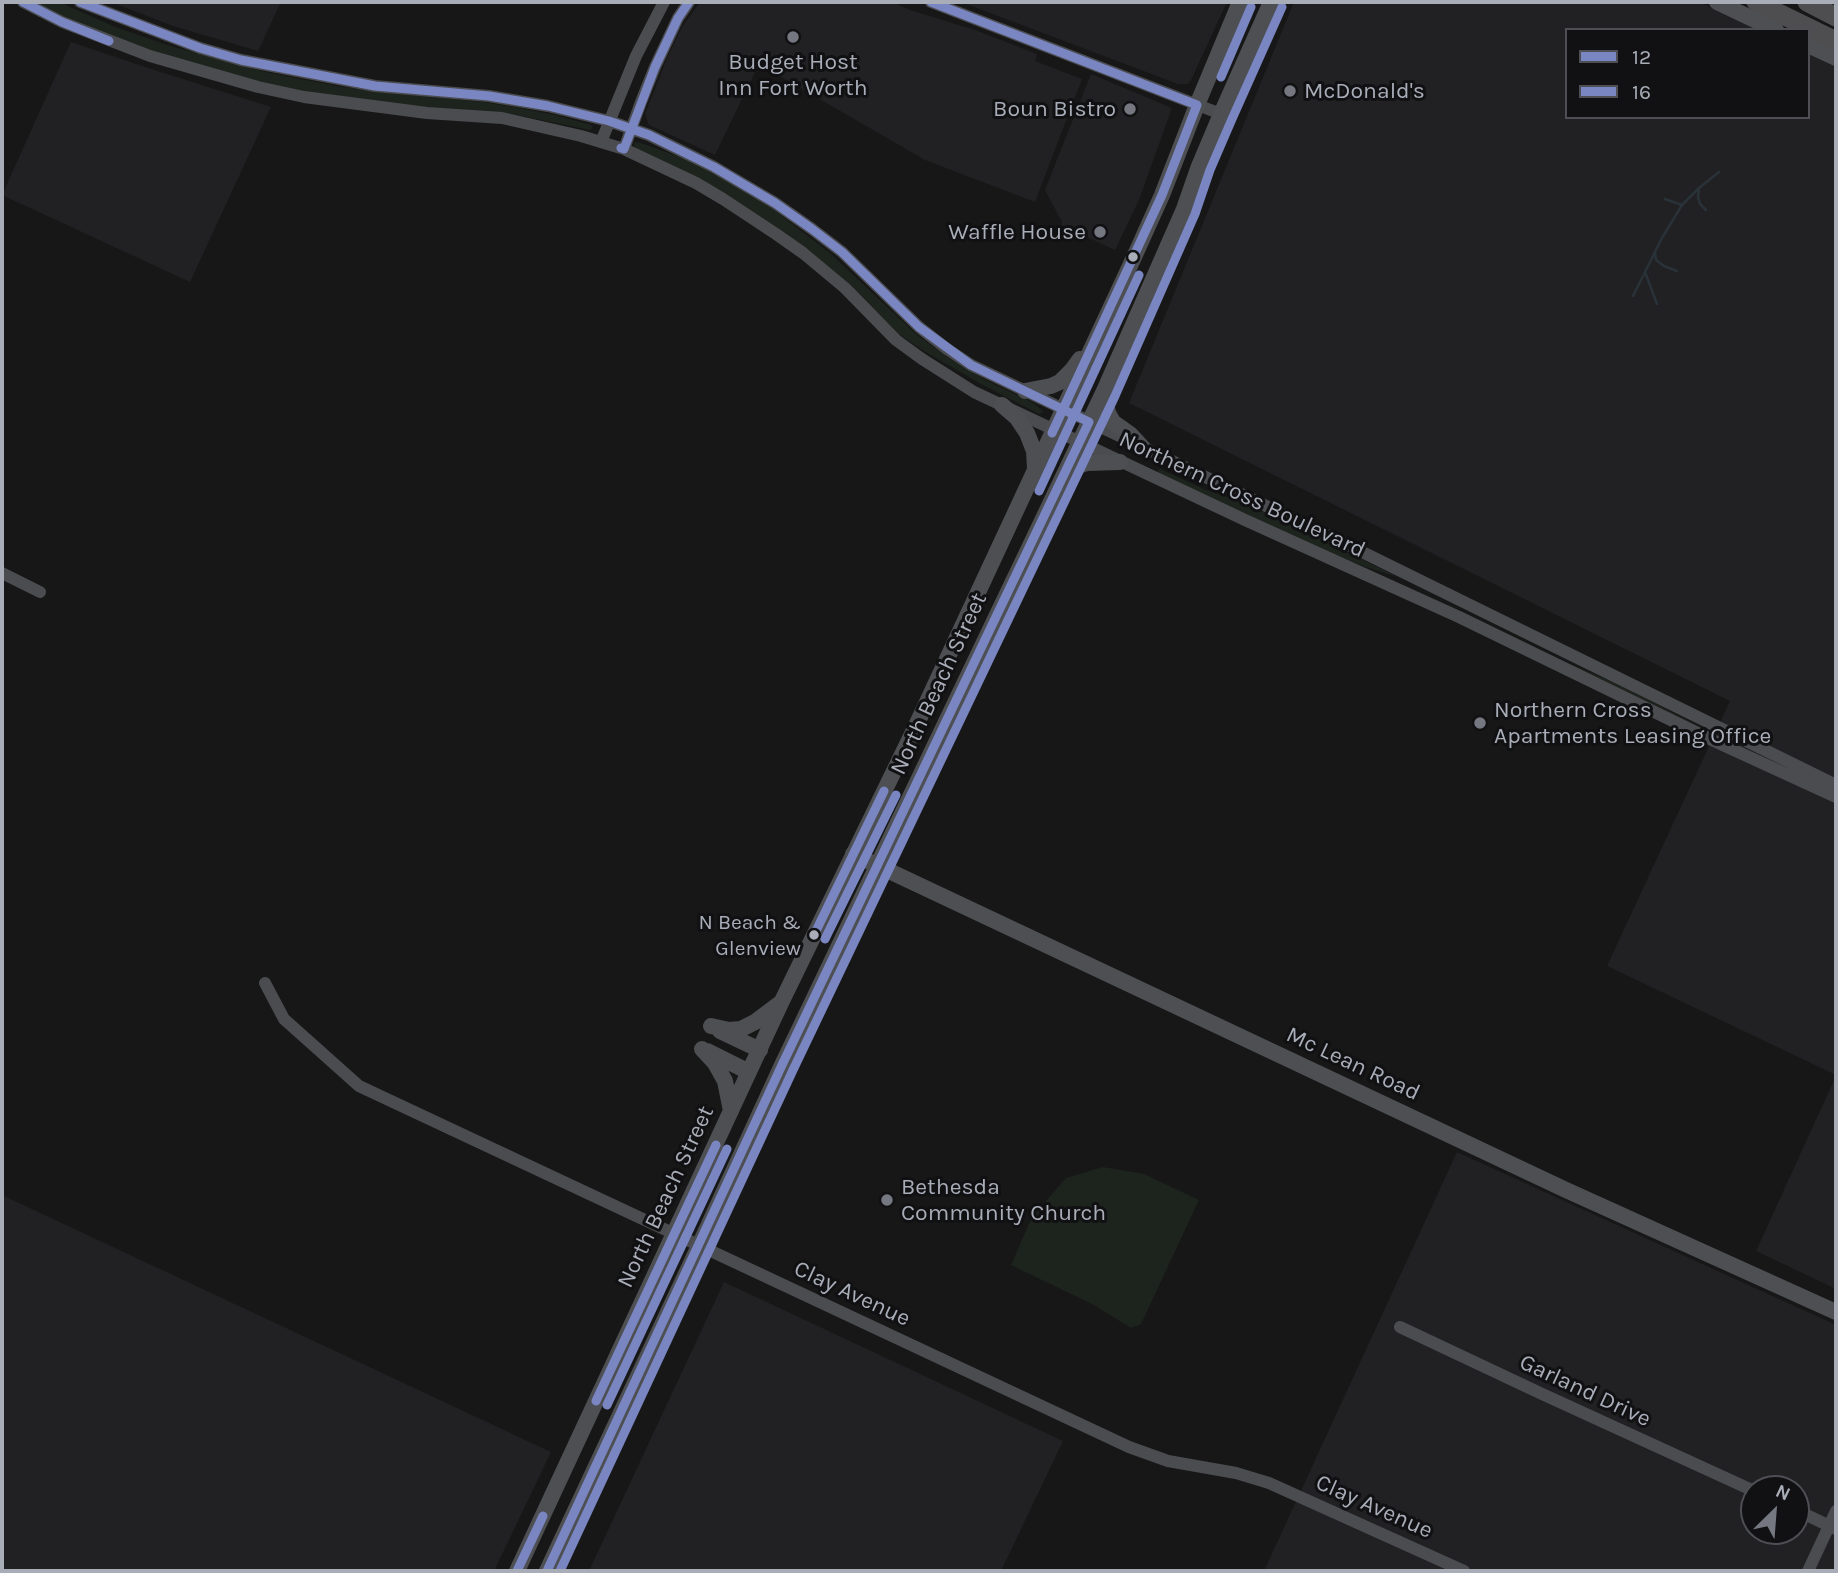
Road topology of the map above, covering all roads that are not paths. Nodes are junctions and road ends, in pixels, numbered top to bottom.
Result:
1 (23, 2) edge
2 (80, 2) edge
3 (664, 2) edge
4 (689, 2) edge
5 (930, 2) edge
6 (1240, 2) edge
7 (1271, 2) edge
8 (1717, 2) edge
9 (1756, 2) edge
10 (1807, 2) edge
11 (1836, 17) edge
12 (1772, 28) edge
13 (1809, 28) edge
14 (1810, 28) edge
15 (1836, 41) edge
16 (1810, 46) edge
17 (1836, 58) edge
18 (1197, 105) junction
19 (1221, 114) junction
20 (609, 121) junction
21 (632, 128) junction
22 (601, 142) junction
23 (624, 149) junction
24 (1098, 335) junction
25 (1025, 391) junction
26 (1104, 391) junction
27 (1002, 405) junction
28 (1063, 410) junction
29 (1089, 422) junction
30 (1053, 430) junction
31 (1079, 443) junction
32 (1143, 448) junction
33 (1120, 462) junction
34 (1035, 471) junction
35 (1058, 484) junction
36 (2, 573) edge
37 (40, 592) dead end
38 (1485, 612) junction
39 (1479, 626) junction
40 (1836, 785) edge
41 (1836, 797) edge
42 (853, 854) junction
43 (878, 866) junction
44 (265, 983) dead end
45 (781, 1003) junction
46 (760, 1050) junction
47 (749, 1072) junction
48 (731, 1112) junction
49 (674, 1234) junction
50 (699, 1247) junction
51 (1836, 1312) edge
52 (1400, 1327) dead end
53 (1740, 1485) edge
54 (1836, 1511) edge
55 (1810, 1516) edge
56 (1833, 1527) edge
57 (517, 1571) edge
58 (547, 1571) edge
59 (1464, 1571) edge
60 (1808, 1571) edge

1 - 22 street, Northern Cross Boulevard
2 - 20 street, Northern Cross Boulevard
3 - 20 street
4 - 21 street
5 - 18 street
6 - 18 main road, North Beach Street
7 - 19 main road, North Beach Street
8 - 12 main road
9 - 13 highway
10 - 11 highway
14 - 15 highway
16 - 17 main road
18 - 19 street
18 - 24 main road, North Beach Street
19 - 26 main road, North Beach Street
20 - 21 street, Northern Cross Boulevard
20 - 22 street
21 - 23 street
21 - 25 street, Northern Cross Boulevard
22 - 23 street, Northern Cross Boulevard
23 - 27 street, Northern Cross Boulevard
24 - 25 main road
24 - 28 main road, North Beach Street
25 - 28 street, Northern Cross Boulevard
26 - 29 main road, North Beach Street
26 - 32 main road
27 - 30 street, Northern Cross Boulevard
27 - 34 main road
28 - 29 street, Northern Cross Boulevard
28 - 30 main road, North Beach Street
29 - 31 main road, North Beach Street
29 - 32 street, Northern Cross Boulevard
30 - 31 street, Northern Cross Boulevard
30 - 34 main road, North Beach Street
31 - 33 street, Northern Cross Boulevard
31 - 35 main road, North Beach Street
32 - 38 street, Northern Cross Boulevard
33 - 35 main road
33 - 39 street, Northern Cross Boulevard
34 - 42 main road, North Beach Street
35 - 43 main road, North Beach Street
36 - 37 street
38 - 39 street
38 - 40 street, Northern Cross Boulevard
39 - 41 street, Northern Cross Boulevard
42 - 43 main road, Mc Lean Road
42 - 45 main road, North Beach Street
43 - 50 main road, North Beach Street
43 - 51 main road, Mc Lean Road
44 - 49 street, Clay Avenue
45 - 46 main road, North Beach Street
45 - 46 main road
46 - 47 main road, North Beach Street
47 - 48 main road, North Beach Street
47 - 48 main road
48 - 49 main road, North Beach Street
49 - 50 street, Clay Avenue
49 - 57 main road, North Beach Street
50 - 58 main road, North Beach Street
50 - 59 street, Clay Avenue
52 - 53 street, Garland Drive
54 - 56 street
55 - 56 street
56 - 60 street

